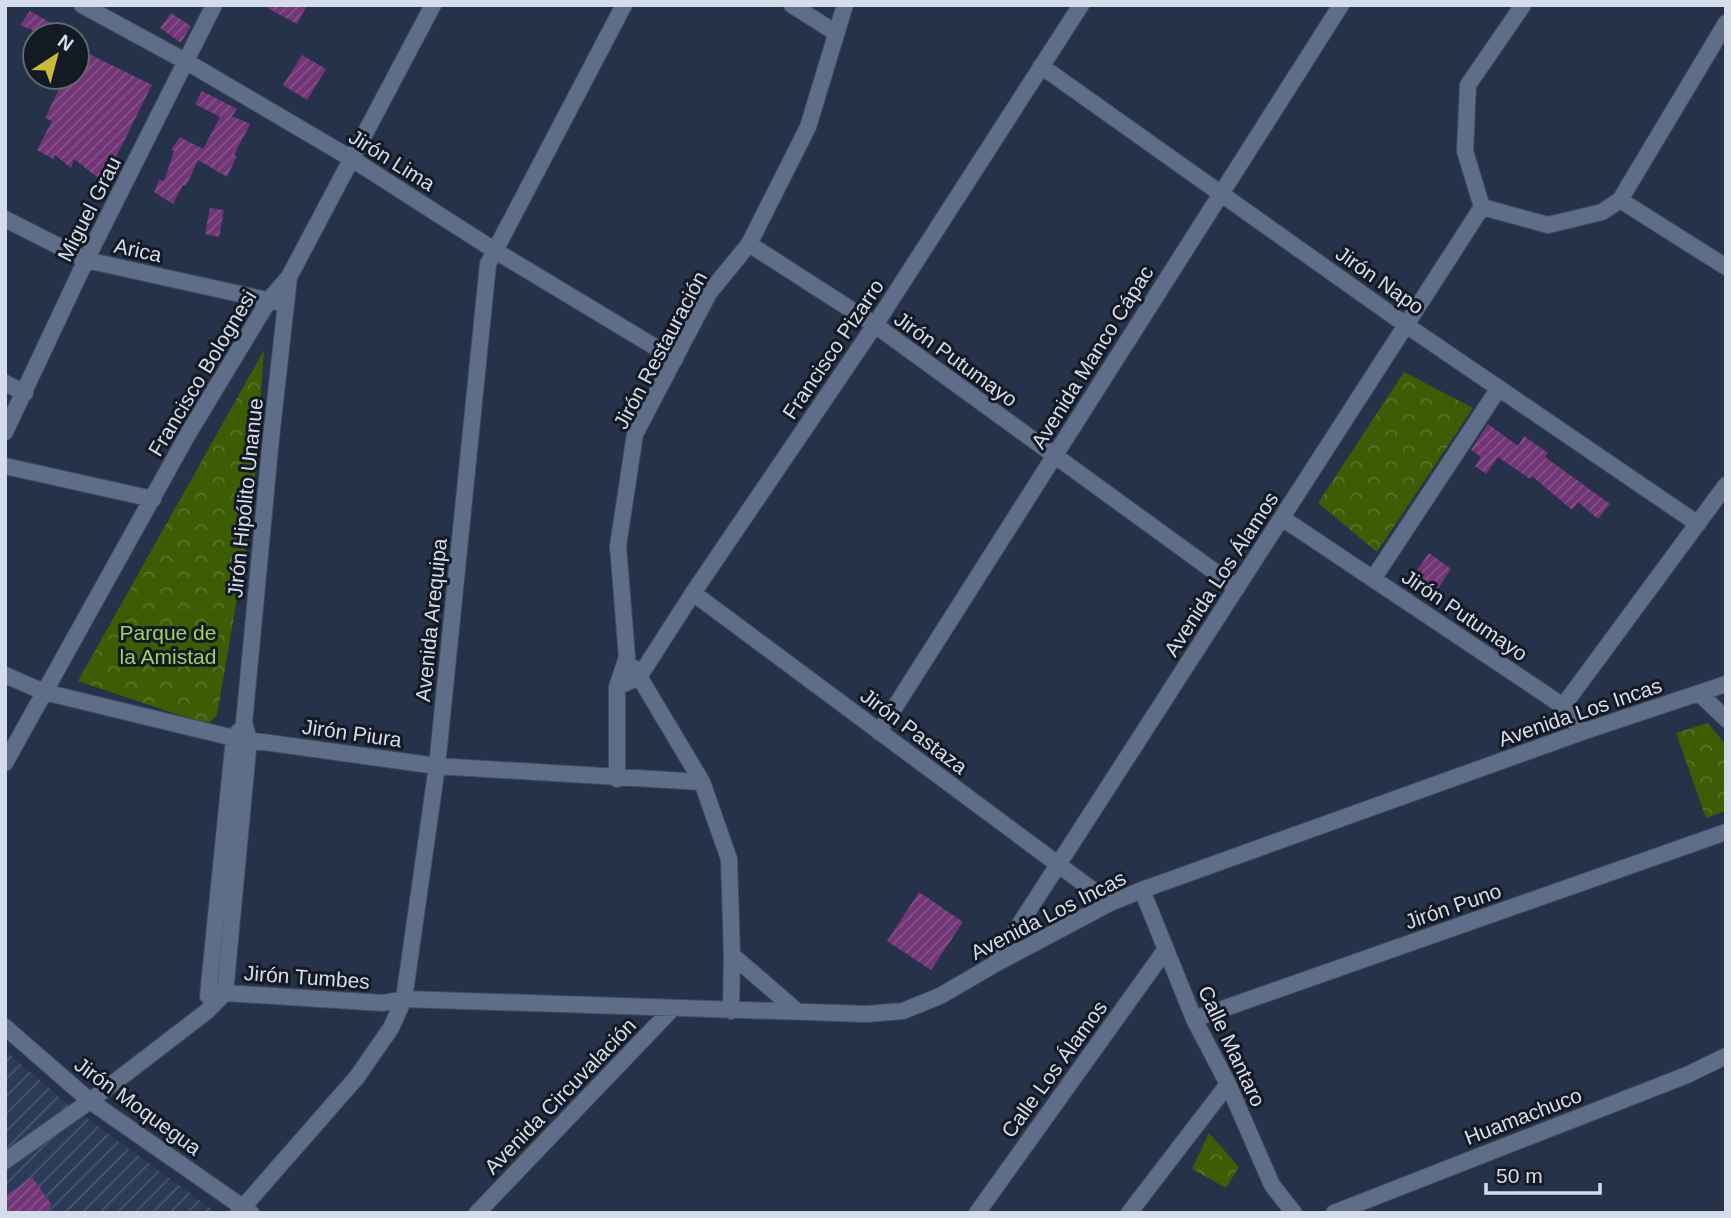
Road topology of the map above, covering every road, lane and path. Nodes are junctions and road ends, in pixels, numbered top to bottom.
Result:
1 (82, 5) edge
2 (214, 5) edge
3 (433, 5) edge
4 (624, 5) edge
5 (792, 5) edge
6 (845, 5) edge
7 (1079, 5) edge
8 (1341, 5) edge
9 (1523, 5) edge
10 (1726, 23) edge
11 (836, 33) junction
12 (187, 62) junction
13 (1041, 66) junction
14 (352, 159) junction
15 (1220, 194) junction
16 (1620, 200) junction
17 (1482, 207) junction
18 (5, 219) edge
19 (748, 244) junction
20 (494, 250) junction
21 (86, 260) junction
22 (1726, 267) edge
23 (289, 277) junction
24 (269, 300) junction
25 (287, 305) junction
26 (1406, 325) junction
27 (875, 326) junction
28 (675, 359) junction
29 (5, 383) edge
30 (1499, 388) junction
31 (25, 393) junction
32 (5, 432) edge
33 (1054, 457) junction
34 (5, 466) edge
35 (1726, 485) edge
36 (153, 499) junction
37 (1282, 518) junction
38 (1698, 524) junction
39 (1373, 579) junction
40 (1237, 588) junction
41 (693, 593) junction
42 (627, 657) junction
43 (5, 675) edge
44 (639, 677) junction
45 (1726, 684) edge
46 (617, 687) junction
47 (44, 692) junction
48 (1700, 694) junction
49 (1563, 706) junction
50 (1726, 719) edge
51 (879, 732) junction
52 (1582, 732) junction
53 (241, 739) junction
54 (5, 763) edge
55 (437, 766) junction
56 (617, 779) junction
57 (702, 782) junction
58 (1726, 832) edge
59 (1058, 864) junction
60 (1142, 890) junction
61 (1110, 903) junction
62 (1166, 949) junction
63 (732, 955) junction
64 (995, 964) junction
65 (209, 988) junction
66 (225, 992) junction
67 (404, 999) junction
68 (673, 1008) junction
69 (731, 1011) junction
70 (206, 1012) junction
71 (798, 1012) junction
72 (1194, 1019) junction
73 (5, 1027) edge
74 (1726, 1056) edge
75 (1228, 1084) junction
76 (90, 1101) junction
77 (5, 1161) edge
78 (244, 1211) edge
79 (477, 1213) edge
80 (977, 1213) edge
81 (1129, 1213) edge
82 (1294, 1213) edge
83 (1334, 1213) edge

1 - 12 street, Jirón Lima
2 - 12 street, Miguel Grau
3 - 14 street, Francisco Bolognesi
4 - 20 street, Avenida Arequipa
5 - 11 street
6 - 11 street, Jirón Restauración
7 - 13 street, Francisco Pizarro
8 - 15 street, Avenida Manco Cápac
9 - 17 street
10 - 16 street
11 - 19 street, Jirón Restauración
12 - 14 street, Jirón Lima
12 - 21 street, Miguel Grau
13 - 15 street, Jirón Napo
13 - 27 street, Francisco Pizarro
14 - 20 street, Jirón Lima
14 - 23 street, Francisco Bolognesi
15 - 26 street, Jirón Napo
15 - 33 street, Avenida Manco Cápac
16 - 17 street
16 - 22 street
17 - 26 street, Avenida Los Álamos
18 - 21 street, Arica
19 - 27 street, Jirón Putumayo
19 - 28 street, Jirón Restauración
20 - 28 street, Jirón Lima
20 - 55 street, Avenida Arequipa
21 - 24 street, Arica
21 - 31 street, Miguel Grau
23 - 24 street, Francisco Bolognesi
23 - 25 street, Jirón Hipólito Unanue
24 - 25 street, Arica
24 - 36 street, Francisco Bolognesi
25 - 53 street, Jirón Hipólito Unanue
26 - 30 street, Jirón Napo
26 - 37 street, Avenida Los Álamos
27 - 33 street, Jirón Putumayo
27 - 41 street, Francisco Pizarro
28 - 42 street, Jirón Restauración
29 - 31 street
30 - 38 street, Jirón Napo
30 - 39 street
31 - 32 street, Miguel Grau
33 - 40 street, Jirón Putumayo
33 - 51 street, Avenida Manco Cápac
34 - 36 street
35 - 38 street
36 - 47 street, Francisco Bolognesi
37 - 39 street, Jirón Putumayo
37 - 40 street, Avenida Los Álamos
38 - 49 street
39 - 49 street, Jirón Putumayo
40 - 59 street, Avenida Los Álamos
41 - 44 street, Francisco Pizarro
41 - 51 street, Jirón Pastaza
42 - 44 street, Jirón Restauración
42 - 46 street, Jirón Restauración
43 - 47 street, Jirón Piura
44 - 46 street
44 - 57 street, Jirón Restauración
45 - 48 street, Avenida Los Incas
46 - 56 street, Jirón Restauración
47 - 53 street, Jirón Piura
47 - 54 street, Francisco Bolognesi
48 - 50 street
48 - 52 street, Avenida Los Incas
49 - 52 street, Jirón Putumayo
51 - 59 street, Jirón Pastaza
52 - 60 street, Avenida Los Incas
53 - 55 street, Jirón Piura
53 - 65 street, Jirón Hipólito Unanue
53 - 66 street, Jirón Hipólito Unanue
55 - 56 street, Jirón Piura
55 - 67 street, Avenida Arequipa
56 - 57 street, Jirón Piura
57 - 63 street, Jirón Restauración
58 - 72 street, Jirón Puno
59 - 61 street, Jirón Pastaza
59 - 64 street, Avenida Los Álamos
60 - 61 street, Avenida Los Incas
60 - 62 street, Calle Mantaro
61 - 64 street, Avenida Los Incas
62 - 72 street, Calle Mantaro
62 - 80 street, Calle Los Álamos
63 - 69 street, Jirón Restauración
63 - 71 street
64 - 71 street, Avenida Los Incas
65 - 66 street, Jirón Tumbes
65 - 70 street, Jirón Hipólito Unanue
66 - 67 street, Jirón Tumbes
66 - 70 street
67 - 68 street, Avenida Los Incas
67 - 78 street, Avenida Arequipa
68 - 69 street, Avenida Los Incas
68 - 79 street, Avenida Circuvalación
69 - 71 street, Avenida Los Incas
70 - 76 street
72 - 75 street, Calle Mantaro
73 - 76 street, Jirón Moquegua
74 - 83 street, Huamachuco
75 - 81 street
75 - 82 street, Calle Mantaro
76 - 77 street
76 - 78 street, Jirón Moquegua

